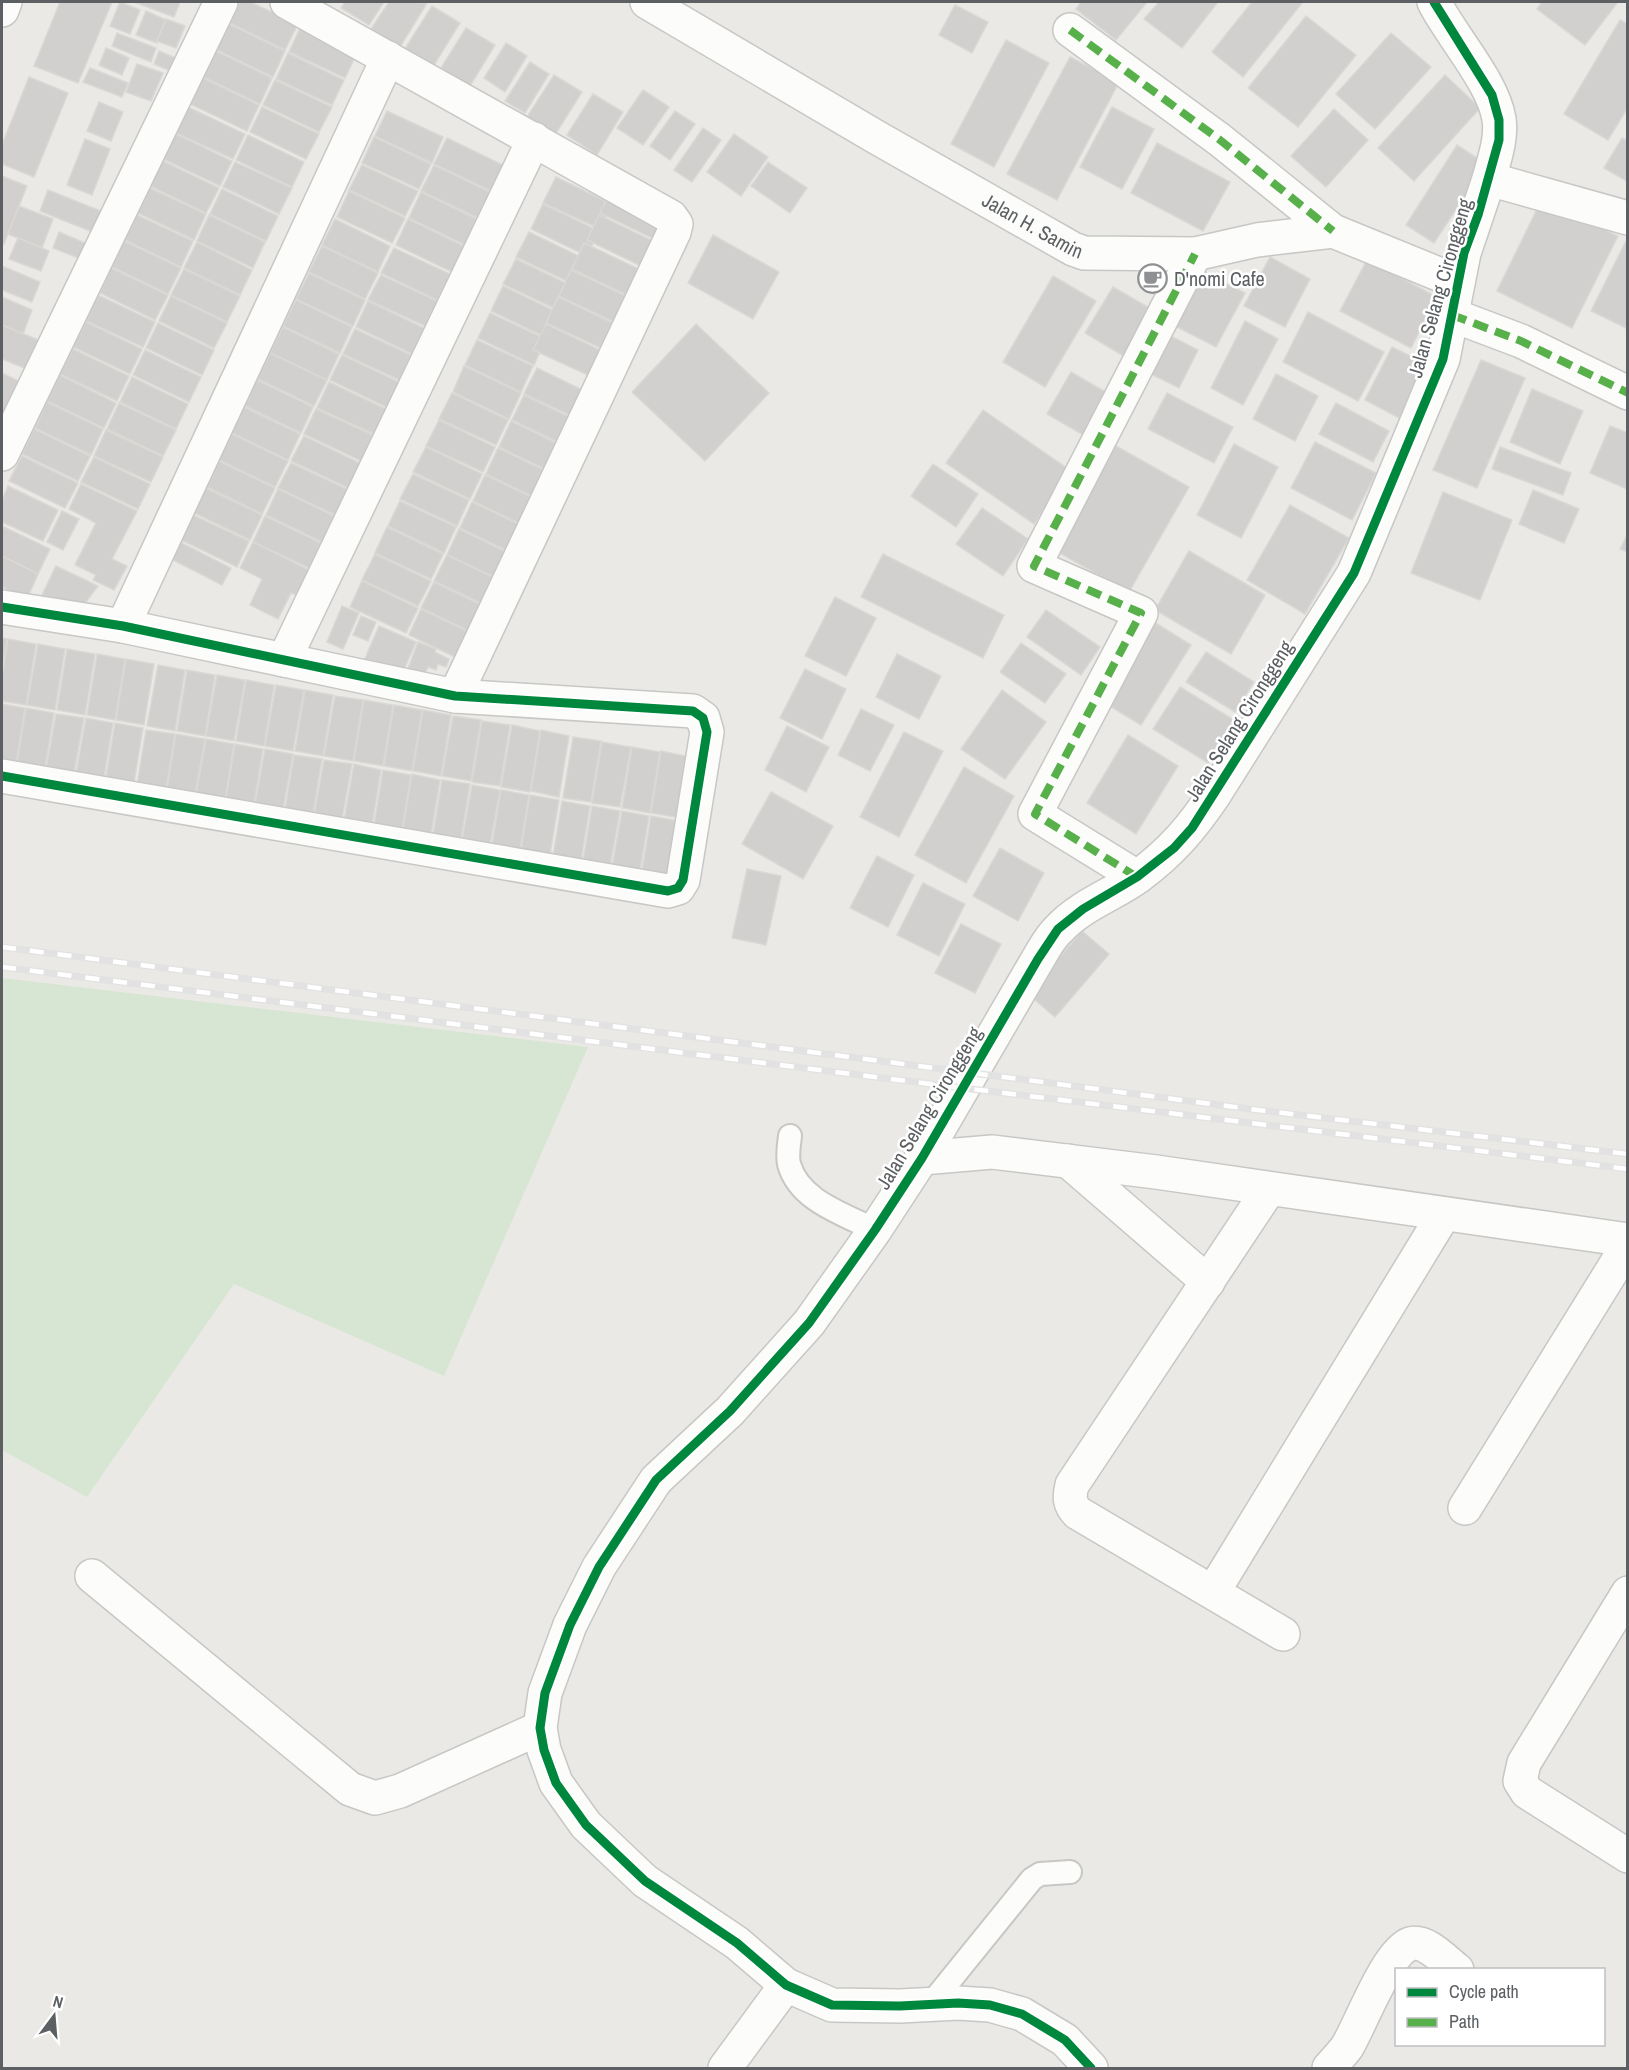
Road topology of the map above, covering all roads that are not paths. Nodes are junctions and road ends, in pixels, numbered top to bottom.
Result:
1 (5, 2) edge
2 (221, 2) edge
3 (287, 2) edge
4 (646, 2) edge
5 (1434, 2) edge
6 (2, 10) edge
7 (1070, 30) dead end
8 (388, 58) junction
9 (534, 139) junction
10 (1489, 179) junction
11 (1628, 218) edge
12 (1333, 231) junction
13 (1195, 254) junction
14 (1458, 282) junction
15 (1452, 315) junction
16 (1628, 393) edge
17 (2, 454) edge
18 (2, 607) edge
19 (123, 626) junction
20 (284, 660) junction
21 (454, 696) junction
22 (2, 776) edge
23 (1137, 877) junction
24 (790, 1136) dead end
25 (922, 1158) junction
26 (1068, 1161) junction
27 (1269, 1189) junction
28 (1444, 1214) junction
29 (875, 1230) junction
30 (1628, 1240) edge
31 (1628, 1245) edge
32 (1208, 1282) junction
33 (1465, 1508) dead end
34 (92, 1576) dead end
35 (1214, 1592) junction
36 (1628, 1593) edge
37 (1283, 1634) dead end
38 (540, 1728) junction
39 (1628, 1856) edge
40 (1070, 1872) dead end
41 (1454, 1968) edge
42 (786, 1985) junction
43 (930, 2005) junction
44 (724, 2068) edge
45 (1091, 2068) edge
46 (1329, 2068) edge

1 - 6 street
2 - 17 street
3 - 8 street
4 - 13 street, Jalan H. Samin
5 - 10 street
7 - 12 street
8 - 9 street
8 - 19 street
9 - 20 street
9 - 21 street
10 - 11 street, Jalan Selang Cironggeng
10 - 14 street, Jalan Selang Cironggeng
12 - 13 street, Jalan H. Samin
12 - 14 street, Jalan H. Samin
13 - 23 street
14 - 15 street, Jalan Selang Cironggeng
15 - 16 street
15 - 23 street, Jalan Selang Cironggeng
18 - 19 street
19 - 20 street
20 - 21 street
21 - 22 street
23 - 25 street, Jalan Selang Cironggeng
24 - 29 lane
25 - 26 street
25 - 29 street, Jalan Selang Cironggeng
26 - 27 street
26 - 32 street
27 - 28 street
27 - 32 street
28 - 30 street
28 - 35 street
29 - 38 street, Jalan Selang Cironggeng
31 - 33 street
32 - 35 street
34 - 38 street
35 - 37 street
36 - 39 street
38 - 42 street, Jalan Selang Cironggeng
40 - 43 lane
41 - 46 street
42 - 43 street, Jalan Selang Cironggeng
42 - 44 street
43 - 45 street, Jalan Selang Cironggeng

